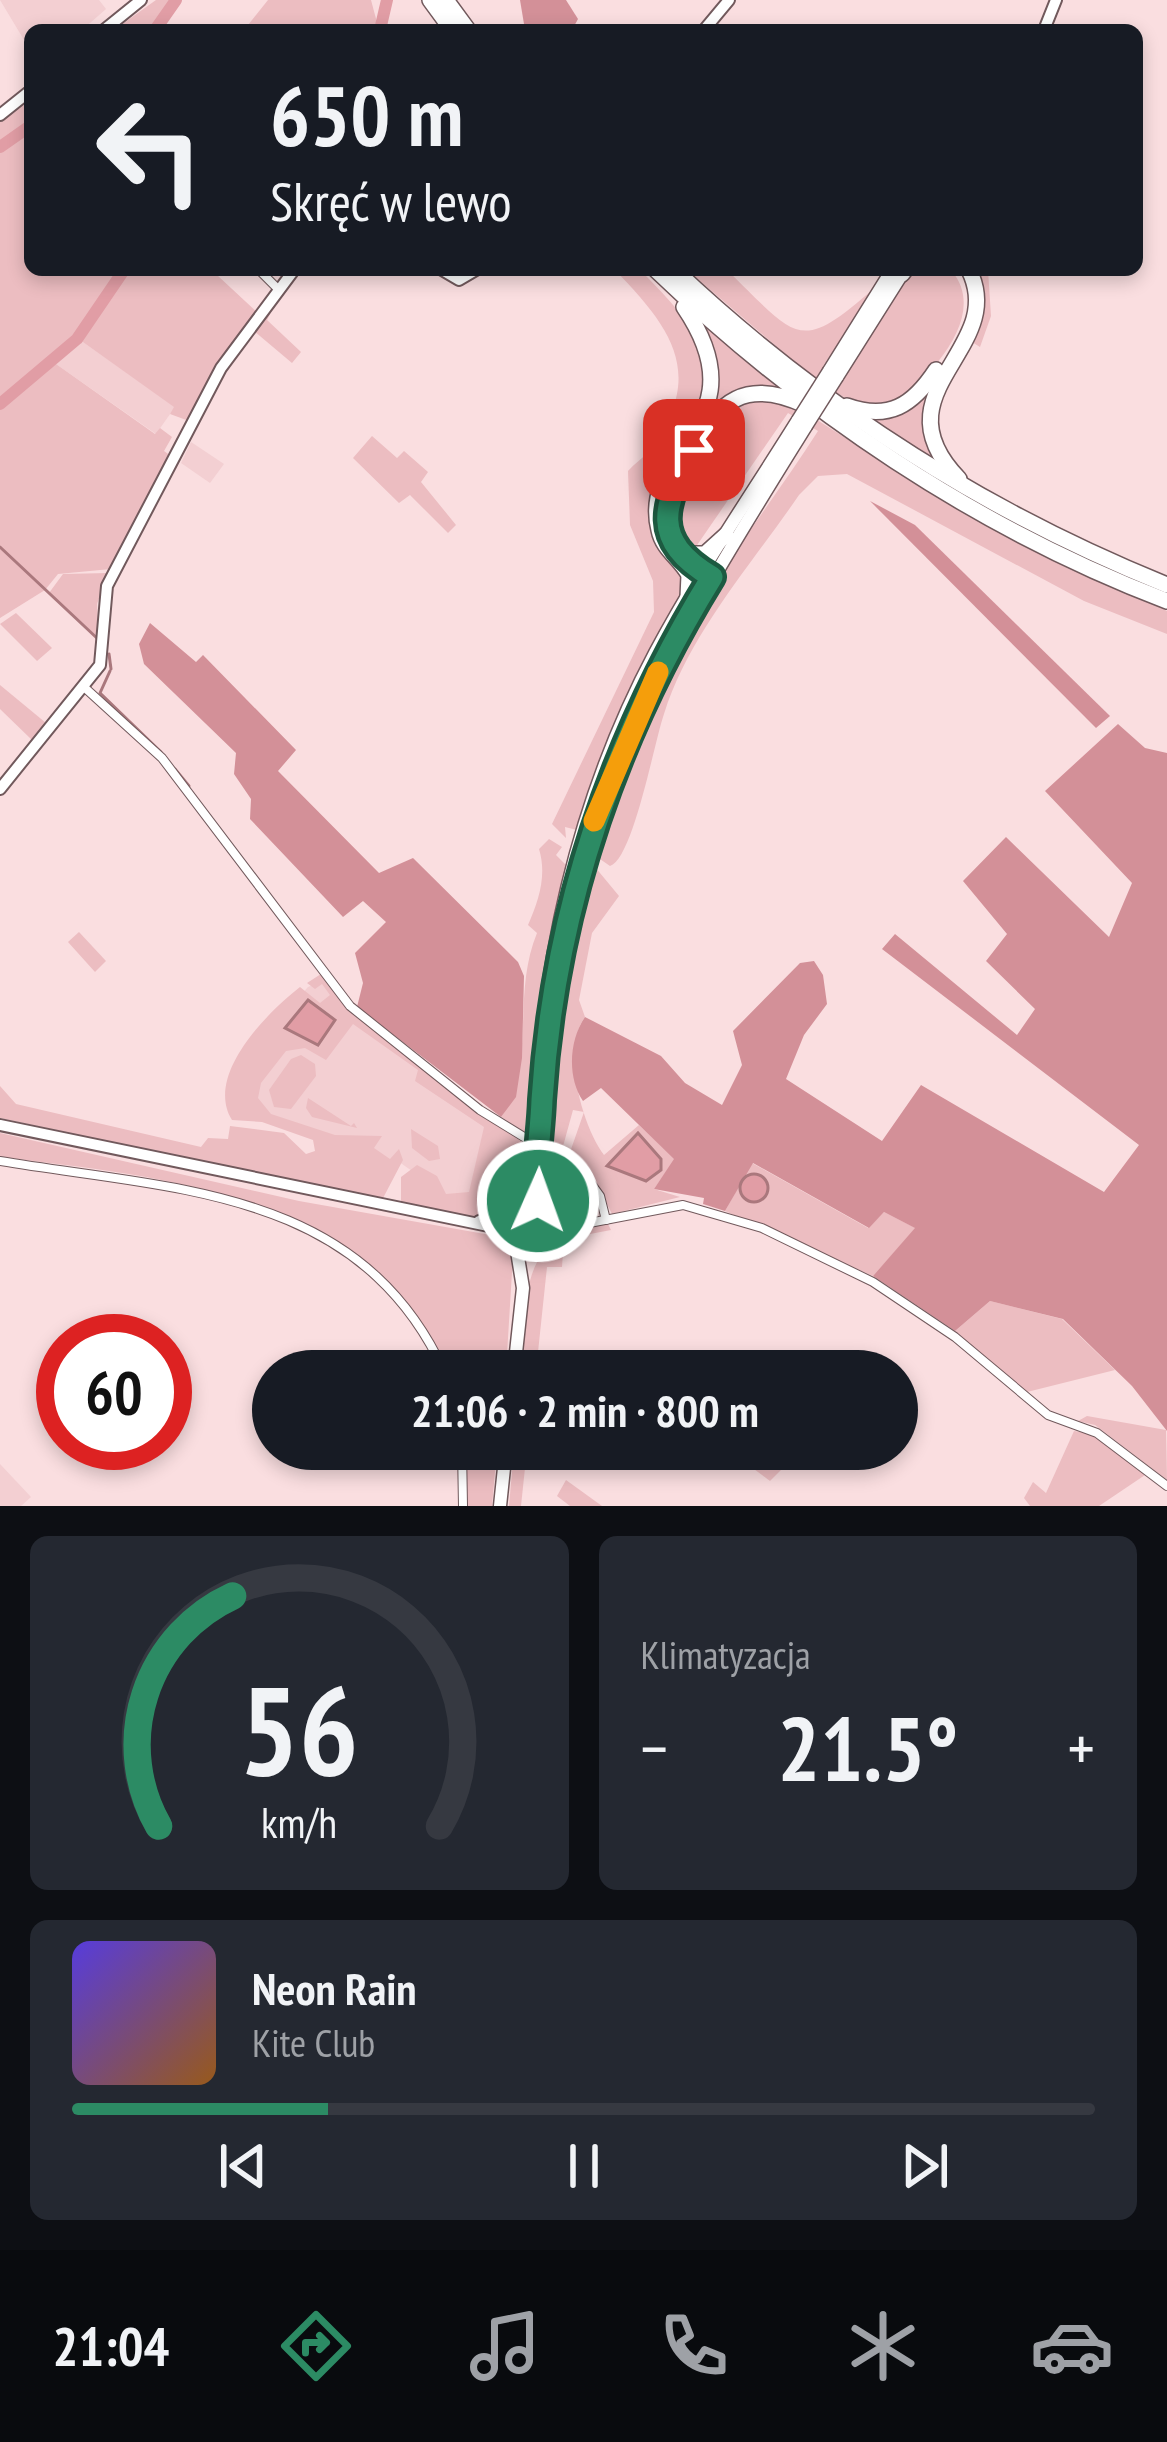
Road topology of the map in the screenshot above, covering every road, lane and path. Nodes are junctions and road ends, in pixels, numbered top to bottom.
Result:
1 (141, 0) edge
2 (729, 0) edge
3 (111, 24) edge
4 (709, 24) edge
5 (24, 96) edge
6 (0, 115) edge
7 (265, 276) edge
8 (289, 276) edge
9 (668, 276) edge
10 (669, 276) edge
11 (670, 276) edge
12 (898, 276) edge
13 (960, 276) edge
14 (971, 276) edge
15 (278, 290) junction
16 (828, 398) junction
17 (835, 420) junction
18 (802, 423) junction
19 (975, 494) junction
20 (726, 535) junction
21 (680, 556) junction
22 (708, 574) junction
23 (1167, 585) edge
24 (688, 597) junction
25 (1167, 601) edge
26 (84, 687) junction
27 (0, 789) edge
28 (0, 1125) edge
29 (537, 1136) junction
30 (536, 1154) junction
31 (0, 1161) edge
32 (516, 1210) junction
33 (546, 1212) junction
34 (606, 1220) junction
35 (464, 1221) junction
36 (584, 1224) junction
37 (512, 1240) junction
38 (544, 1243) junction
39 (523, 1288) junction
40 (432, 1350) edge
41 (516, 1350) edge
42 (462, 1470) edge
43 (504, 1470) edge
44 (1167, 1486) edge
45 (463, 1506) edge
46 (500, 1506) edge

1 - 3 street
2 - 4 street
5 - 6 street
7 - 15 street
8 - 15 street
9 - 21 highway
10 - 17 highway
11 - 16 highway
12 - 18 main road, bridge
13 - 16 highway
14 - 19 highway
15 - 26 street
16 - 19 highway
17 - 21 highway
17 - 25 highway
18 - 20 main road
18 - 22 main road
19 - 23 highway
20 - 21 highway
20 - 22 main road
21 - 22 highway
21 - 24 highway
22 - 24 main road
22 - 29 main road
24 - 29 main road
26 - 27 street
26 - 34 street
28 - 35 street
29 - 30 main road, bridge
30 - 32 main road
30 - 33 main road
31 - 40 street
32 - 33 main road
32 - 35 street
32 - 37 main road
33 - 36 street
33 - 38 main road
34 - 36 street
34 - 44 street
35 - 37 street
36 - 38 street
37 - 38 main road
37 - 39 main road
38 - 39 main road
39 - 41 main road
42 - 45 street
43 - 46 main road

